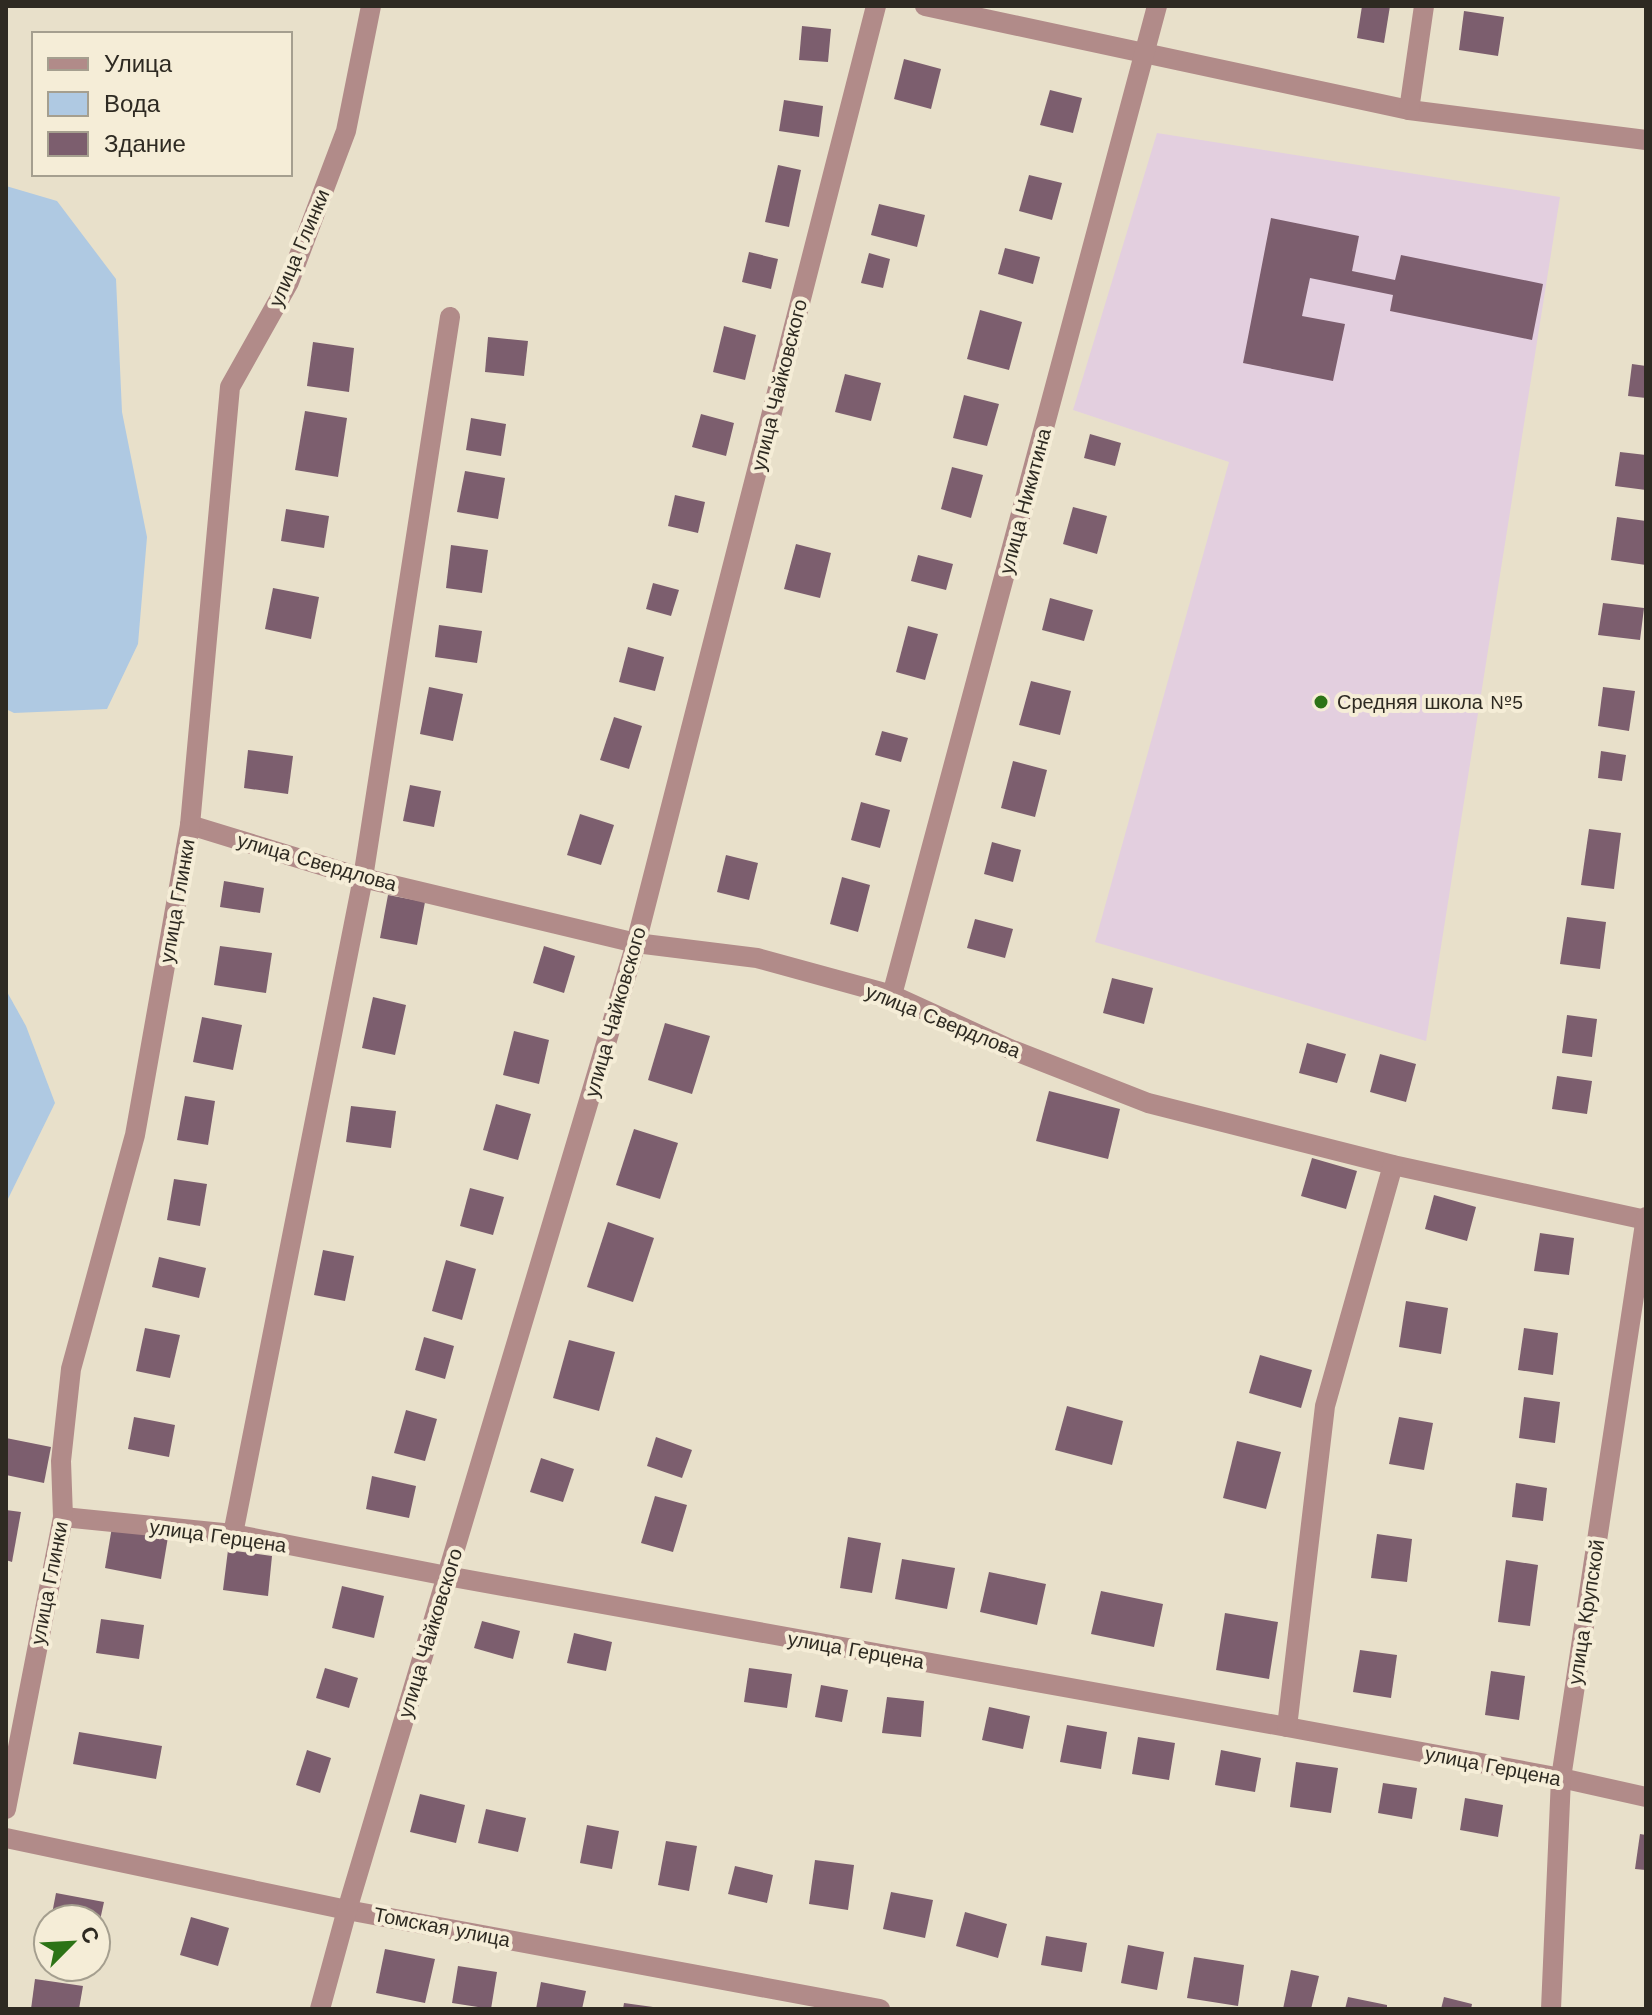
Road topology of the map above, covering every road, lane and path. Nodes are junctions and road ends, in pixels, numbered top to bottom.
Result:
1 (371, 6) edge
2 (876, 6) edge
3 (925, 6) edge
4 (1157, 6) edge
5 (1424, 6) edge
6 (1145, 54) junction
7 (1409, 110) junction
8 (1646, 140) edge
9 (450, 317) dead end
10 (190, 825) junction
11 (363, 878) junction
12 (636, 943) junction
13 (892, 995) junction
14 (1393, 1165) junction
15 (1646, 1219) edge
16 (63, 1517) junction
17 (233, 1534) junction
18 (447, 1576) junction
19 (1287, 1727) junction
20 (1561, 1778) junction
21 (1646, 1797) edge
22 (6, 1809) edge
23 (6, 1838) edge
24 (347, 1910) junction
25 (320, 2009) edge
26 (880, 2009) edge
27 (1551, 2009) edge

1 - 10 street, улица Глинки
2 - 12 street, улица Чайковского
3 - 6 street
4 - 6 street, улица Никитина
5 - 7 street
6 - 7 street
6 - 13 street, улица Никитина
7 - 8 street
9 - 11 street
10 - 11 street, улица Свердлова
10 - 16 street, улица Глинки
11 - 12 street, улица Свердлова
11 - 17 street
12 - 13 street, улица Свердлова
12 - 18 street, улица Чайковского
13 - 14 street, улица Свердлова
14 - 15 street, улица Свердлова
14 - 19 street
15 - 20 street, улица Крупской
16 - 17 street, улица Герцена
16 - 22 street, улица Глинки
17 - 18 street, улица Герцена
18 - 19 street, улица Герцена
18 - 24 street, улица Чайковского
19 - 20 street, улица Герцена
20 - 21 street, улица Герцена
20 - 27 street, улица Крупской
23 - 24 street, Томская улица
24 - 25 street, улица Чайковского
24 - 26 street, Томская улица

